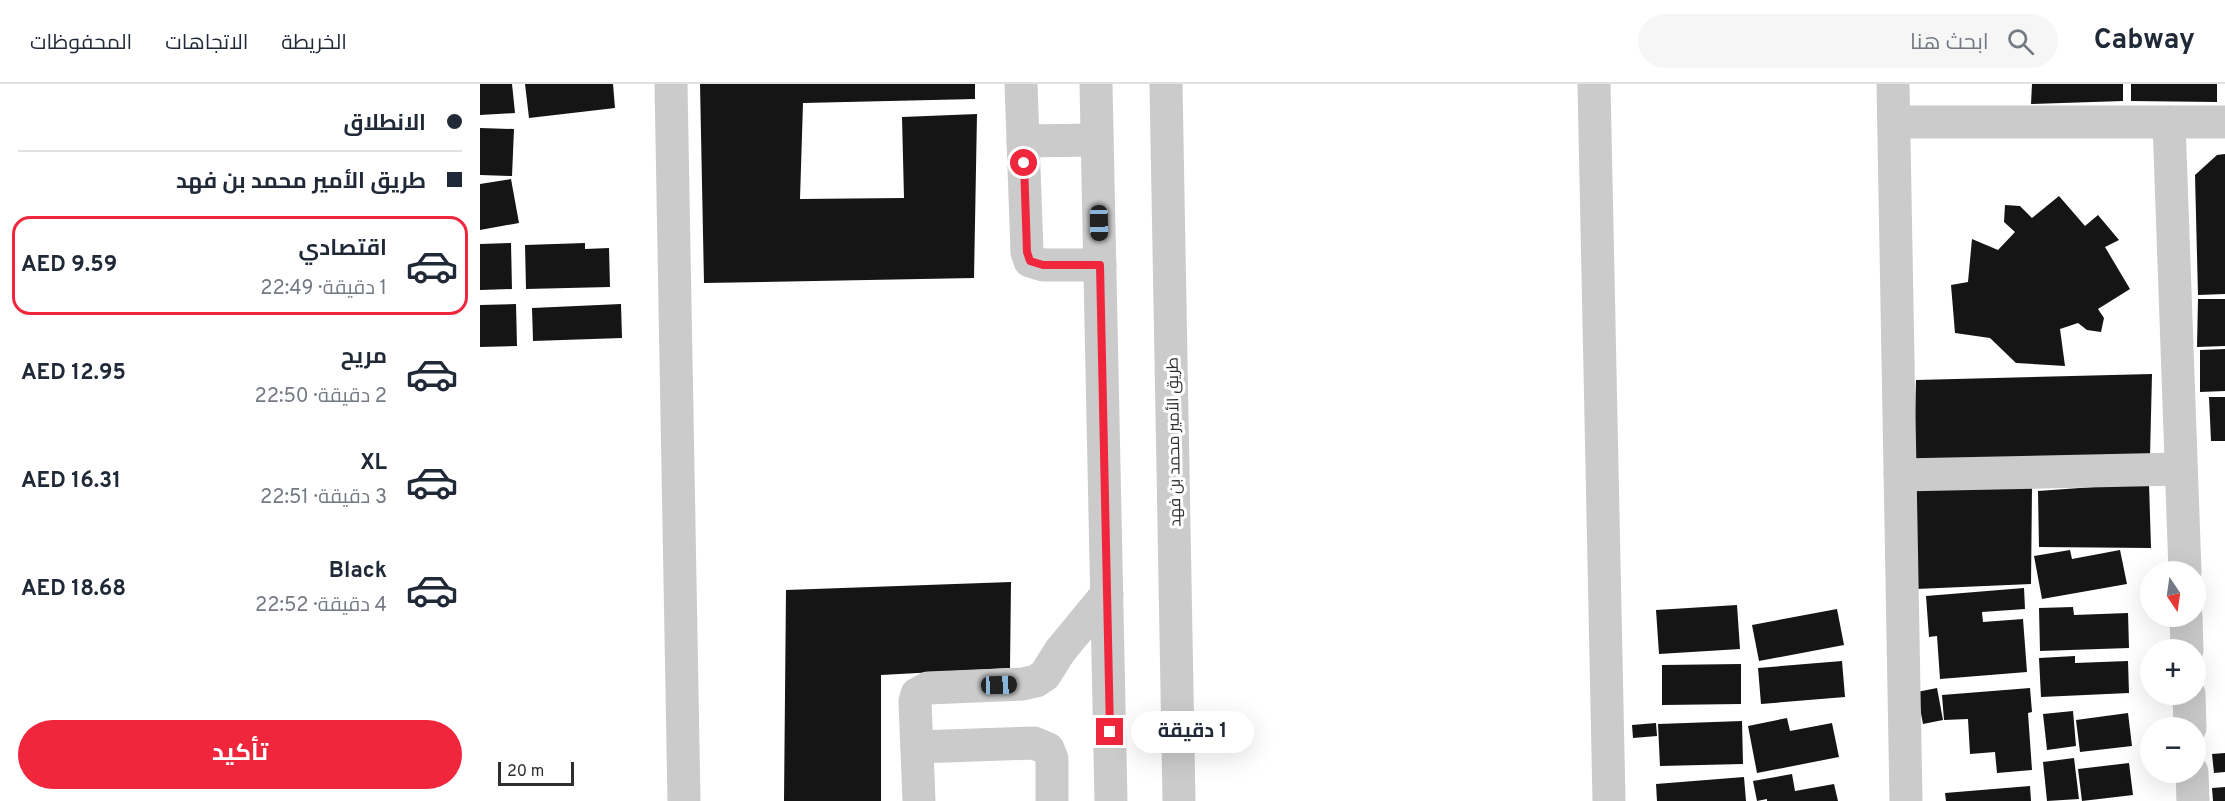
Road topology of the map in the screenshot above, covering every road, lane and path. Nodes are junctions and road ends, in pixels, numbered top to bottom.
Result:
1 (671, 84) edge
2 (1022, 84) edge
3 (1096, 84) edge
4 (1166, 84) edge
5 (1594, 84) edge
6 (1893, 84) edge
7 (1894, 122) junction
8 (2169, 122) junction
9 (2225, 122) edge
10 (1097, 140) junction
11 (1023, 141) junction
12 (1100, 265) junction
13 (2181, 469) junction
14 (1900, 475) junction
15 (2185, 561) edge
16 (1107, 594) junction
17 (916, 747) junction
18 (2192, 783) edge
19 (684, 801) edge
20 (919, 801) edge
21 (1052, 801) edge
22 (1111, 801) edge
23 (1179, 801) edge
24 (1609, 801) edge
25 (1906, 801) edge
26 (2193, 801) edge

1 - 19 street
2 - 11 street
3 - 10 street
4 - 23 street, طريق الأمير محمد بن فهد
5 - 24 street
6 - 7 street
7 - 8 street
7 - 14 street
8 - 9 street
8 - 13 street
10 - 11 street
10 - 12 street
11 - 12 street
12 - 16 street
13 - 14 street
13 - 15 street
14 - 25 street
16 - 17 street
16 - 22 street
17 - 20 street
17 - 21 street
18 - 26 street

